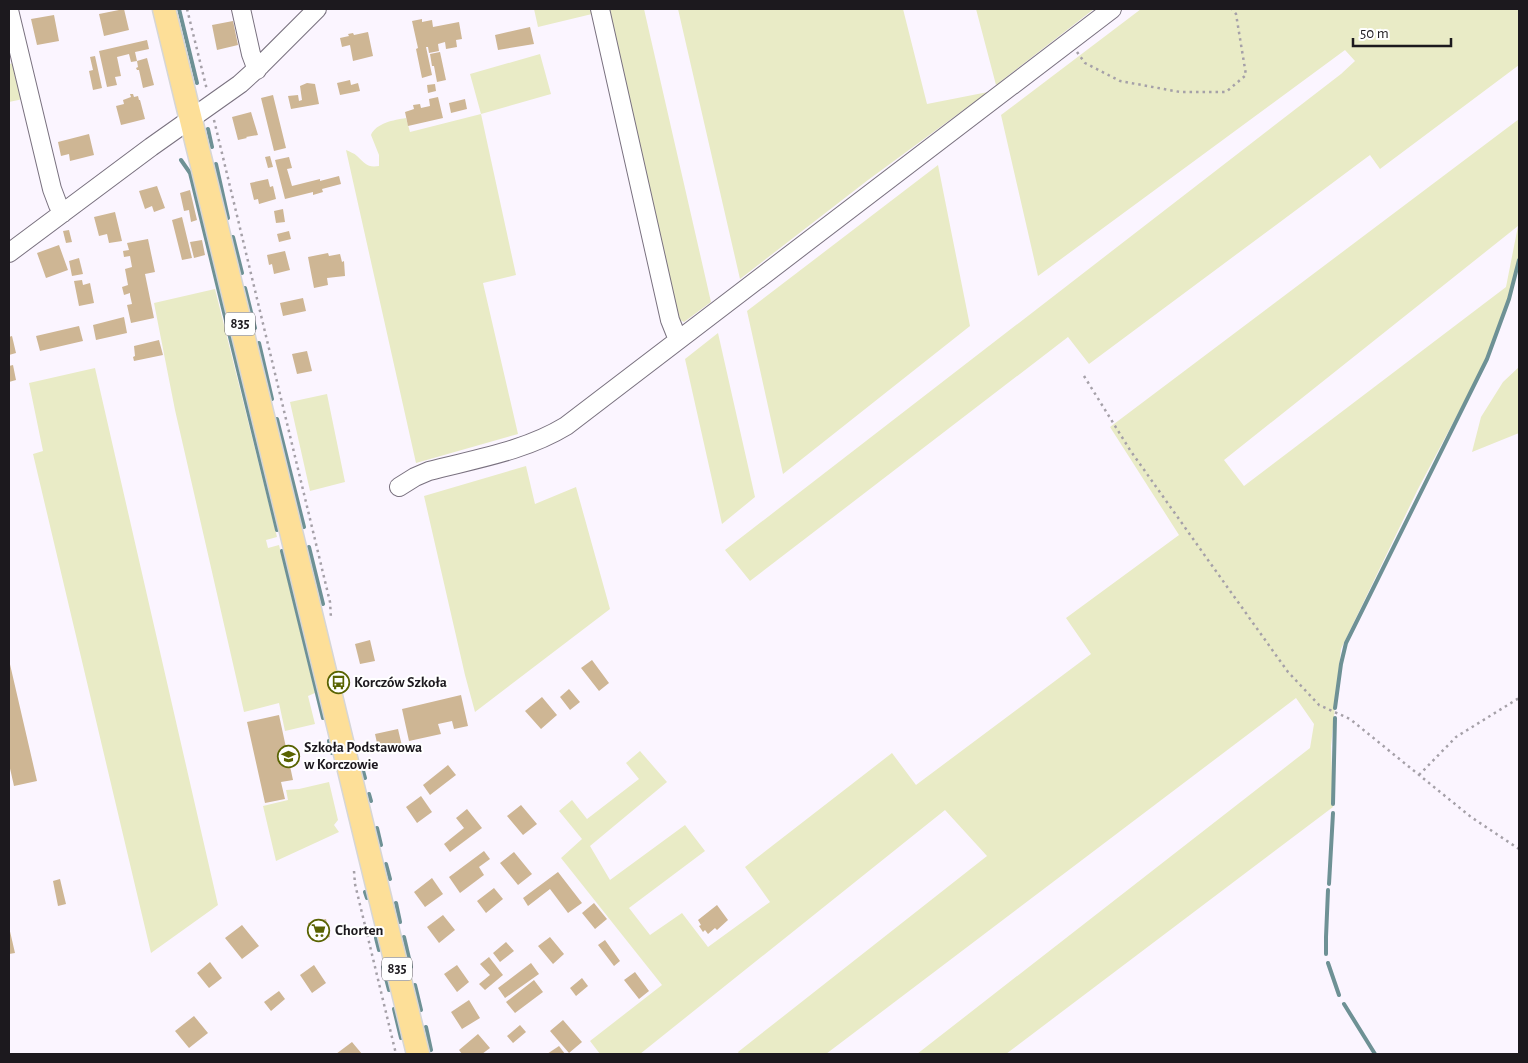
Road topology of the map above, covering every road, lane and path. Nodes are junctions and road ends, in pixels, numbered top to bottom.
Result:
1 (164, 9) edge
2 (187, 9) edge
3 (241, 9) edge
4 (317, 9) edge
5 (600, 9) edge
6 (1112, 9) edge
7 (1232, 9) edge
8 (9, 10) edge
9 (1070, 41) junction
10 (257, 70) junction
11 (211, 104) junction
12 (191, 118) junction
13 (63, 213) junction
14 (9, 253) edge
15 (678, 340) junction
16 (1084, 376) dead end
17 (399, 487) dead end
18 (332, 624) dead end
19 (1519, 698) edge
20 (1420, 774) junction
21 (1519, 849) edge
22 (354, 868) dead end
23 (396, 1054) edge
24 (418, 1054) edge

1 - 12 main road, 835
2 - 11 path
3 - 10 street
4 - 10 street
5 - 15 street
6 - 9 street
7 - 9 path
8 - 13 street
9 - 15 street
10 - 11 street
11 - 12 street
11 - 18 path
12 - 13 street
12 - 24 main road, 835
13 - 14 street
15 - 17 street
16 - 20 path
19 - 20 path
20 - 21 path
22 - 23 path

